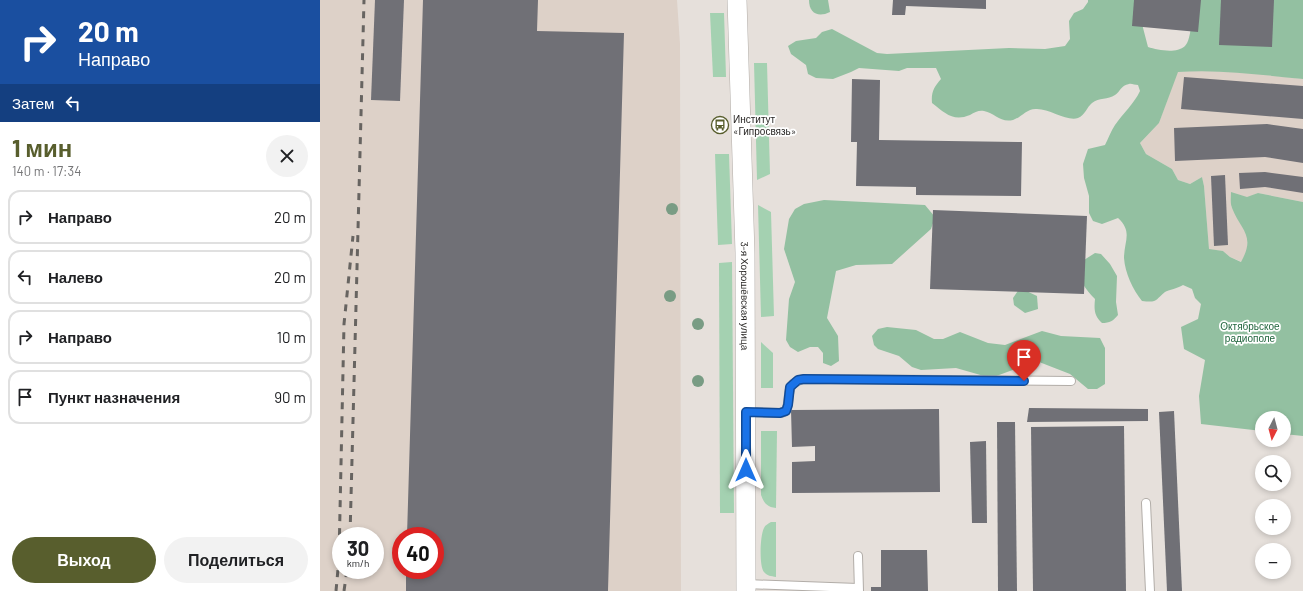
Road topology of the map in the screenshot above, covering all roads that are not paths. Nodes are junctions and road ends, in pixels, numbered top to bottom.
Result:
1 (737, 0) edge
2 (1071, 381) dead end
3 (746, 412) junction
4 (1146, 503) dead end
5 (858, 556) dead end
6 (746, 588) edge
7 (858, 589) edge
8 (1150, 591) edge

1 - 3 street, 3-я Хорошёвская улица
2 - 3 lane
3 - 6 street, 3-я Хорошёвская улица
4 - 8 lane
5 - 7 lane
6 - 7 lane

